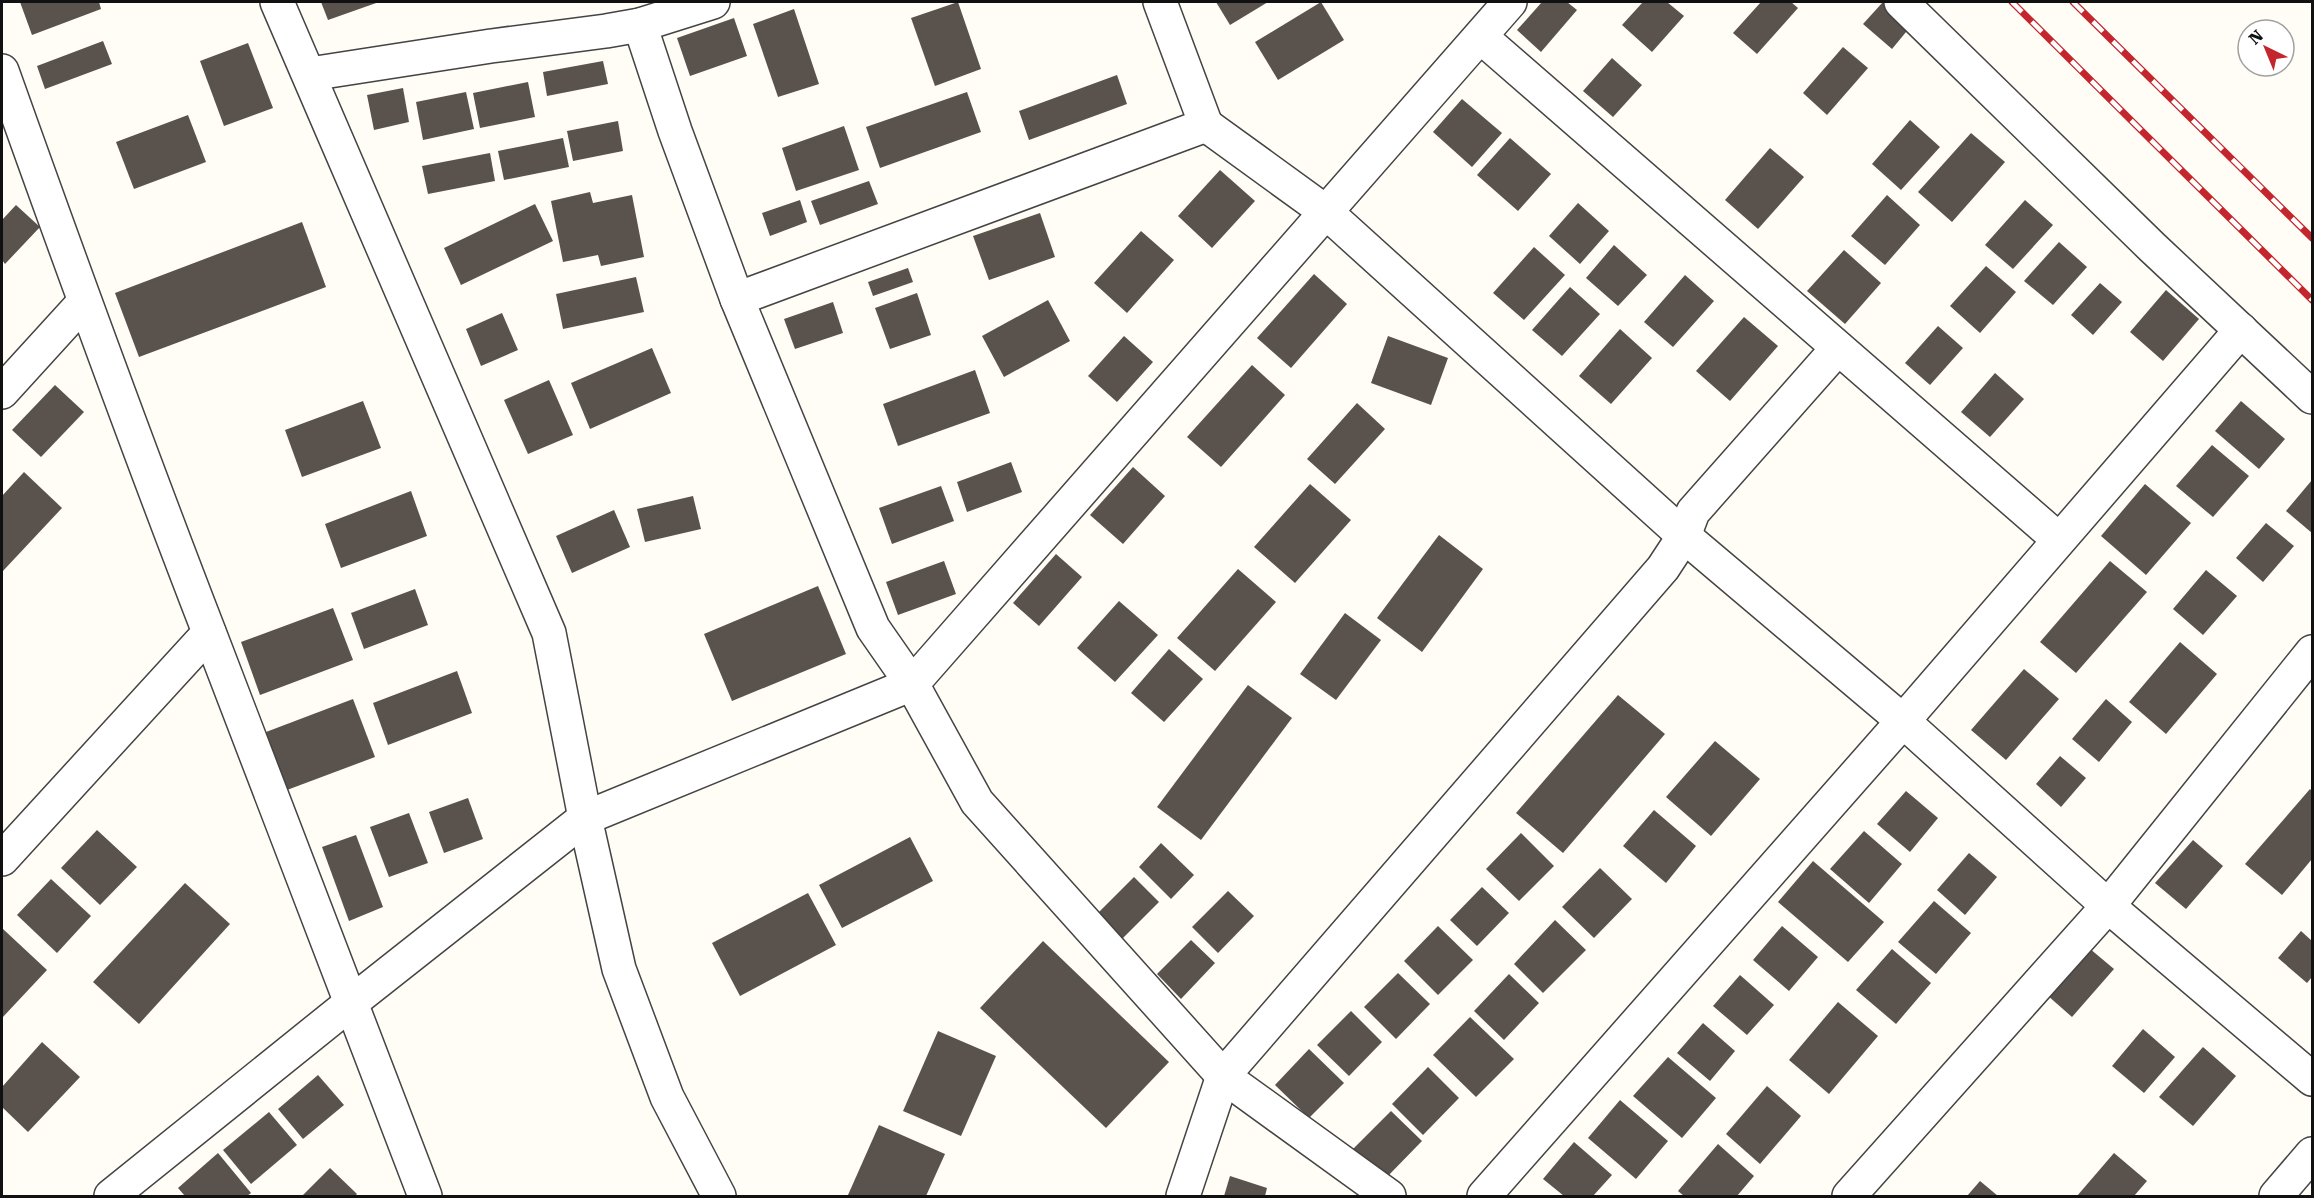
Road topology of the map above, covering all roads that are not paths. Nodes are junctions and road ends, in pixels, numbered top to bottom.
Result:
1 (277, 2) edge
2 (713, 2) edge
3 (1160, 2) edge
4 (1510, 2) edge
5 (1901, 2) edge
6 (640, 25) junction
7 (1481, 37) junction
8 (2, 71) edge
9 (310, 74) junction
10 (1206, 125) junction
11 (1326, 212) junction
12 (736, 299) junction
13 (84, 302) junction
14 (2241, 330) junction
15 (1838, 348) junction
16 (2, 392) edge
17 (2313, 397) edge
18 (1684, 536) junction
19 (2058, 539) junction
20 (209, 633) junction
21 (2313, 652) edge
22 (912, 684) junction
23 (1903, 721) junction
24 (585, 818) junction
25 (2, 859) edge
26 (2108, 906) junction
27 (352, 1002) junction
28 (1223, 1076) junction
29 (2313, 1079) edge
30 (2313, 1154) edge
31 (111, 1197) edge
32 (425, 1197) edge
33 (719, 1197) edge
34 (1183, 1197) edge
35 (1389, 1197) edge
36 (1484, 1197) edge
37 (1849, 1197) edge
38 (2276, 1197) edge

1 - 9 street
2 - 6 street
3 - 10 street
4 - 7 street
5 - 14 street
6 - 9 street
6 - 12 street
7 - 11 street
7 - 15 street
8 - 13 street
9 - 24 street
10 - 11 street
10 - 12 street
11 - 18 street
11 - 22 street
12 - 22 street
13 - 16 street
13 - 20 street
14 - 17 street
14 - 19 street
15 - 18 street
15 - 19 street
18 - 23 street
18 - 28 street
19 - 23 street
20 - 25 street
20 - 27 street
21 - 26 street
22 - 24 street
22 - 28 street
23 - 26 street
23 - 36 street
24 - 27 street
24 - 33 street
26 - 29 street
26 - 37 street
27 - 31 street
27 - 32 street
28 - 34 street
28 - 35 street
30 - 38 street

